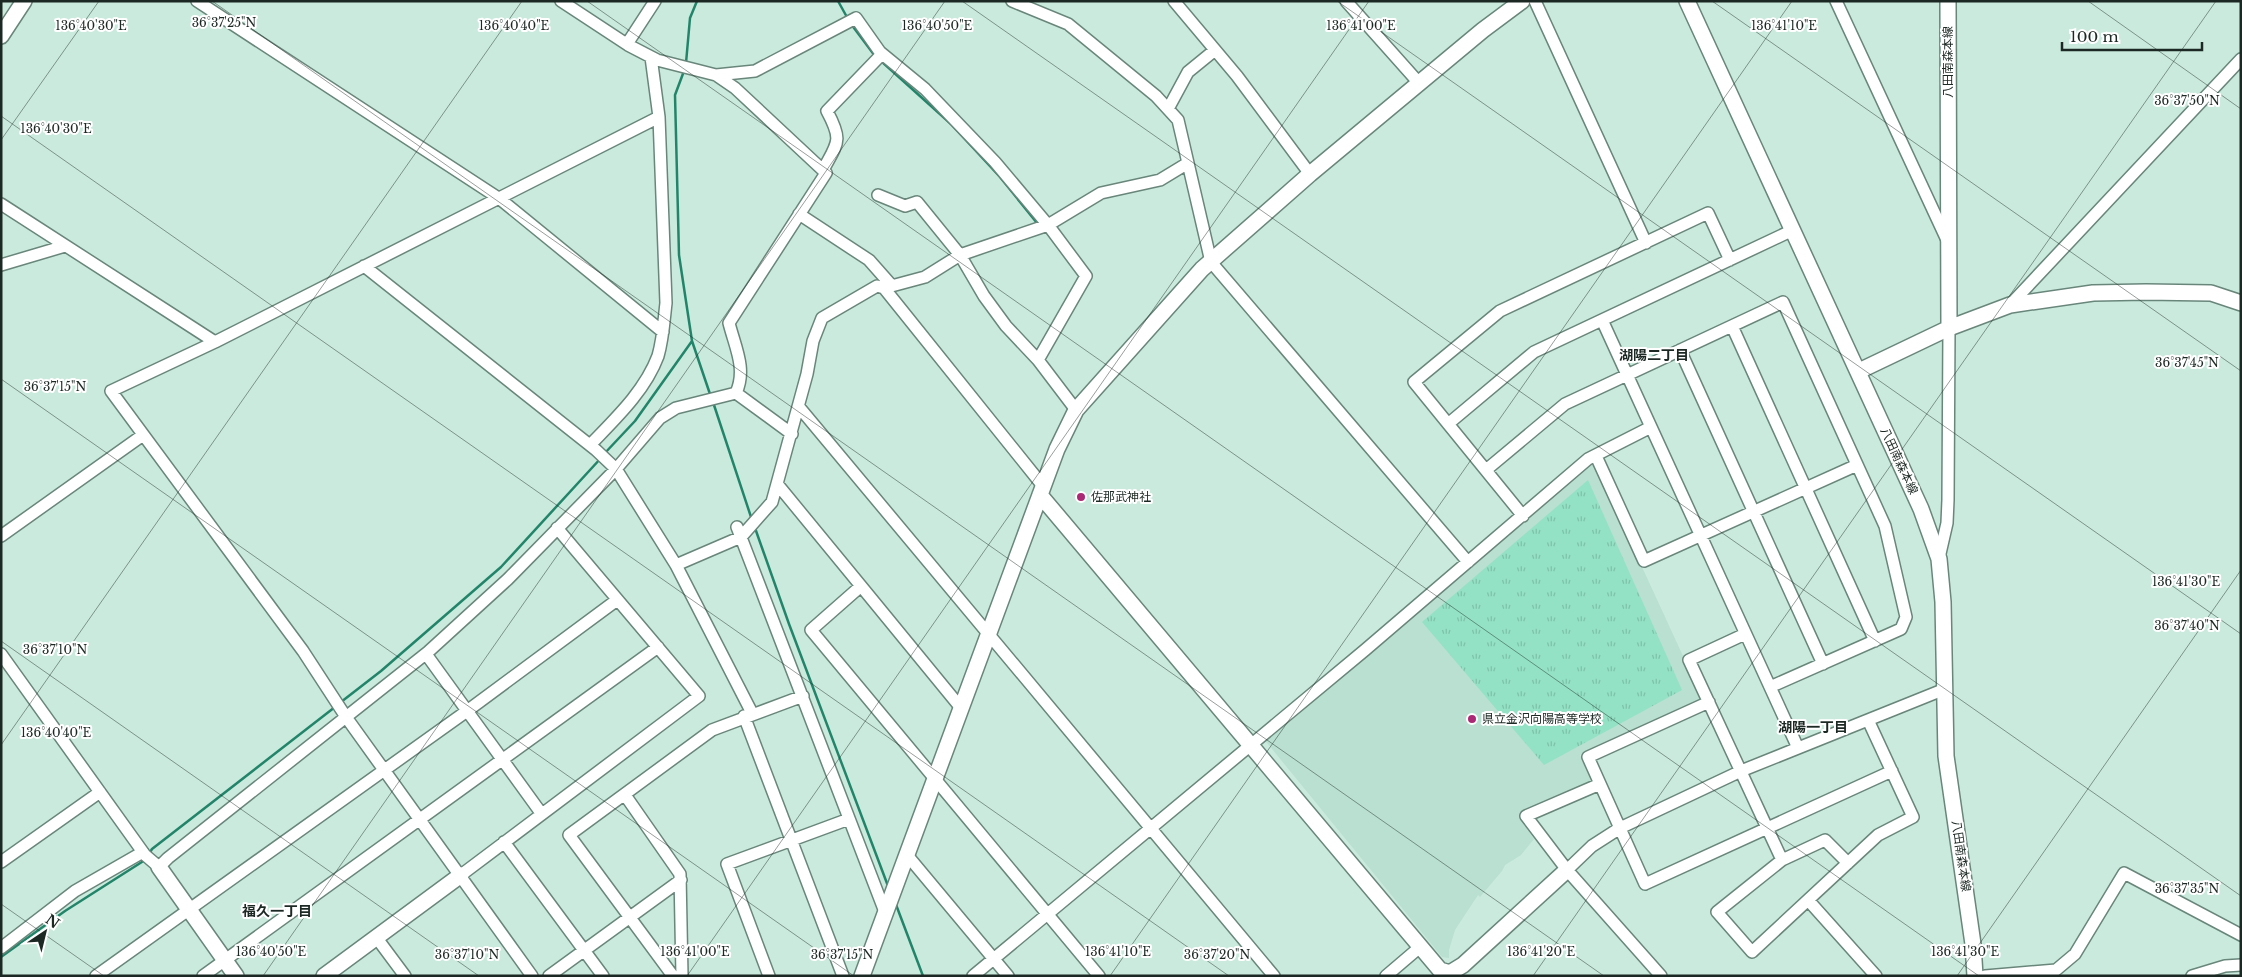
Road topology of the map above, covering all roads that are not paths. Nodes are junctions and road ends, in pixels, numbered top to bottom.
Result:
1 (24, 1) edge
2 (197, 1) edge
3 (561, 1) edge
4 (655, 1) edge
5 (1012, 1) edge
6 (1174, 1) edge
7 (1346, 1) edge
8 (1522, 1) edge
9 (1535, 1) edge
10 (1687, 1) edge
11 (1836, 1) edge
12 (1948, 1) edge
13 (1, 36) edge
14 (627, 44) junction
15 (1215, 50) junction
16 (879, 57) junction
17 (656, 59) junction
18 (2241, 59) edge
19 (713, 75) junction
20 (1419, 84) junction
21 (1168, 109) junction
22 (659, 117) junction
23 (1188, 163) junction
24 (823, 170) junction
25 (1310, 174) junction
26 (878, 195) dead end
27 (500, 198) junction
28 (1, 204) edge
29 (799, 214) junction
30 (1048, 225) junction
31 (1793, 230) junction
32 (1646, 243) junction
33 (1949, 243) junction
34 (65, 246) junction
35 (960, 255) junction
36 (1730, 260) junction
37 (1211, 262) junction
38 (1, 265) edge
39 (364, 266) junction
40 (888, 287) junction
41 (2241, 303) edge
42 (2010, 305) junction
43 (1602, 320) junction
44 (1732, 326) junction
45 (1949, 328) junction
46 (663, 332) junction
47 (215, 342) junction
48 (1680, 350) junction
49 (1038, 360) junction
50 (1859, 371) junction
51 (1627, 375) junction
52 (733, 394) junction
53 (799, 407) junction
54 (1076, 410) junction
55 (1448, 424) junction
56 (1651, 428) junction
57 (792, 434) junction
58 (144, 435) junction
59 (593, 447) junction
60 (1596, 456) junction
61 (1857, 465) junction
62 (614, 468) junction
63 (1486, 470) junction
64 (778, 486) junction
65 (1806, 488) junction
66 (1042, 490) junction
67 (1754, 512) junction
68 (1523, 516) junction
69 (557, 528) junction
70 (740, 533) junction
71 (1, 536) edge
72 (1700, 536) junction
73 (1939, 559) junction
74 (1468, 562) junction
75 (676, 565) junction
76 (861, 586) junction
77 (618, 600) junction
78 (989, 633) junction
79 (1746, 634) junction
80 (1875, 641) junction
81 (658, 647) junction
82 (1, 654) edge
83 (426, 654) junction
84 (1824, 664) junction
85 (1770, 687) junction
86 (1945, 689) junction
87 (803, 696) junction
88 (1709, 702) junction
89 (961, 708) junction
90 (467, 711) junction
91 (344, 714) junction
92 (748, 715) junction
93 (1868, 720) junction
94 (1251, 744) junction
95 (1798, 748) junction
96 (502, 760) junction
97 (385, 770) junction
98 (1741, 771) junction
99 (1892, 771) junction
100 (934, 780) junction
101 (1600, 784) junction
102 (100, 792) junction
103 (625, 795) junction
104 (540, 813) junction
105 (421, 819) junction
106 (849, 819) junction
107 (1151, 828) junction
108 (1620, 828) junction
109 (1767, 828) junction
110 (790, 840) junction
111 (504, 842) junction
112 (144, 854) junction
113 (907, 855) junction
114 (1782, 860) junction
115 (1, 862) edge
116 (1848, 863) junction
117 (156, 865) junction
118 (1566, 870) junction
119 (461, 875) junction
120 (680, 880) junction
121 (1808, 900) junction
122 (187, 910) junction
123 (886, 911) junction
124 (1047, 914) junction
125 (630, 917) junction
126 (2241, 935) edge
127 (376, 937) junction
128 (1420, 947) junction
129 (1, 948) edge
130 (584, 950) junction
131 (994, 959) junction
132 (224, 960) junction
133 (2241, 965) edge
134 (1451, 974) edge
135 (96, 976) edge
136 (203, 976) edge
137 (236, 976) edge
138 (324, 976) edge
139 (405, 976) edge
140 (532, 976) edge
141 (549, 976) edge
142 (603, 976) edge
143 (673, 976) edge
144 (682, 976) edge
145 (769, 976) edge
146 (843, 976) edge
147 (862, 976) edge
148 (973, 976) edge
149 (1008, 976) edge
150 (1099, 976) edge
151 (1274, 976) edge
152 (1386, 976) edge
153 (1661, 976) edge
154 (1876, 976) edge
155 (1976, 976) edge
156 (1985, 976) edge
157 (2192, 976) edge

1 - 13 street
2 - 27 street
3 - 14 street
4 - 14 street
5 - 21 street
6 - 15 street
7 - 20 street
8 - 20 street
9 - 32 street
10 - 31 street, 八田南森本線
11 - 33 street
12 - 33 street, 八田南森本線
14 - 17 street
15 - 21 street
15 - 25 street
16 - 19 street
16 - 24 street
16 - 30 street
17 - 19 street
17 - 22 street
18 - 42 street
19 - 24 street
20 - 25 street
21 - 23 street
22 - 27 street
22 - 46 street
23 - 30 street
23 - 37 street
24 - 29 street
25 - 37 street
26 - 35 street
27 - 39 street
27 - 46 street
28 - 34 street
29 - 40 street
29 - 52 street
30 - 35 street
30 - 49 street
31 - 36 street
31 - 50 street, 八田南森本線
32 - 36 street
32 - 55 street
33 - 45 street, 八田南森本線
34 - 38 street
34 - 47 street
35 - 40 street
35 - 49 street
36 - 43 street
37 - 54 street
37 - 74 street
39 - 47 street
39 - 59 street
40 - 53 street
40 - 66 street
41 - 42 street
42 - 45 street
43 - 51 street
43 - 55 street
44 - 48 street
44 - 61 street
44 - 65 street
45 - 50 street
45 - 73 street
46 - 59 street
47 - 58 street
48 - 51 street
48 - 67 street
49 - 54 street
50 - 73 street, 八田南森本線
51 - 56 street
51 - 63 street
52 - 57 street
52 - 62 street
53 - 57 street
53 - 78 street
54 - 66 street
55 - 63 street
56 - 60 street
56 - 72 street
57 - 64 street
58 - 71 street
58 - 91 street
59 - 62 street
60 - 68 street
60 - 72 street
61 - 65 street
61 - 80 street
62 - 69 street
62 - 75 street
63 - 68 street
64 - 70 street
64 - 76 street
65 - 67 street
65 - 80 street
66 - 78 street
66 - 94 street
67 - 72 street
67 - 84 street
68 - 74 street
69 - 77 street
69 - 83 street
70 - 75 street
70 - 87 street
72 - 79 street
73 - 86 street, 八田南森本線
74 - 94 street
75 - 92 street
76 - 89 street
76 - 100 street
77 - 81 street
77 - 90 street
78 - 89 street
78 - 107 street
79 - 85 street
79 - 88 street
80 - 84 street
81 - 96 street
81 - 104 street
82 - 102 street
83 - 90 street
83 - 91 street
84 - 85 street
85 - 95 street
86 - 93 street
86 - 155 street, 八田南森本線
87 - 92 street
87 - 106 street
88 - 98 street
88 - 101 street
89 - 100 street
90 - 96 street
90 - 97 street
91 - 97 street
91 - 117 street
92 - 103 street
92 - 110 street
93 - 95 street
93 - 99 street
94 - 107 street
94 - 128 street
95 - 98 street
96 - 104 street
96 - 105 street
97 - 105 street
97 - 122 street
98 - 108 street
98 - 109 street
99 - 109 street
99 - 116 street
100 - 113 street
100 - 124 street
101 - 108 street
101 - 118 street
102 - 112 street
102 - 115 street
103 - 120 street
103 - 125 street
104 - 111 street
105 - 119 street
105 - 132 street
106 - 110 street
106 - 123 street
107 - 124 street
107 - 151 street
108 - 109 street
108 - 118 street
109 - 114 street
110 - 145 street
110 - 146 street
111 - 119 street
111 - 130 street
112 - 117 street
112 - 129 street
113 - 123 street
113 - 131 street
114 - 116 street
114 - 121 street
116 - 121 street
117 - 122 street
118 - 134 street
118 - 153 street
119 - 127 street
119 - 140 street
120 - 125 street
120 - 144 street
121 - 154 street
122 - 132 street
122 - 135 street
123 - 147 street
124 - 131 street
124 - 150 street
125 - 130 street
125 - 143 street
126 - 156 street
127 - 138 street
127 - 139 street
128 - 134 street
128 - 152 street
130 - 141 street
130 - 142 street
131 - 148 street
131 - 149 street
132 - 136 street
132 - 137 street
133 - 157 street

